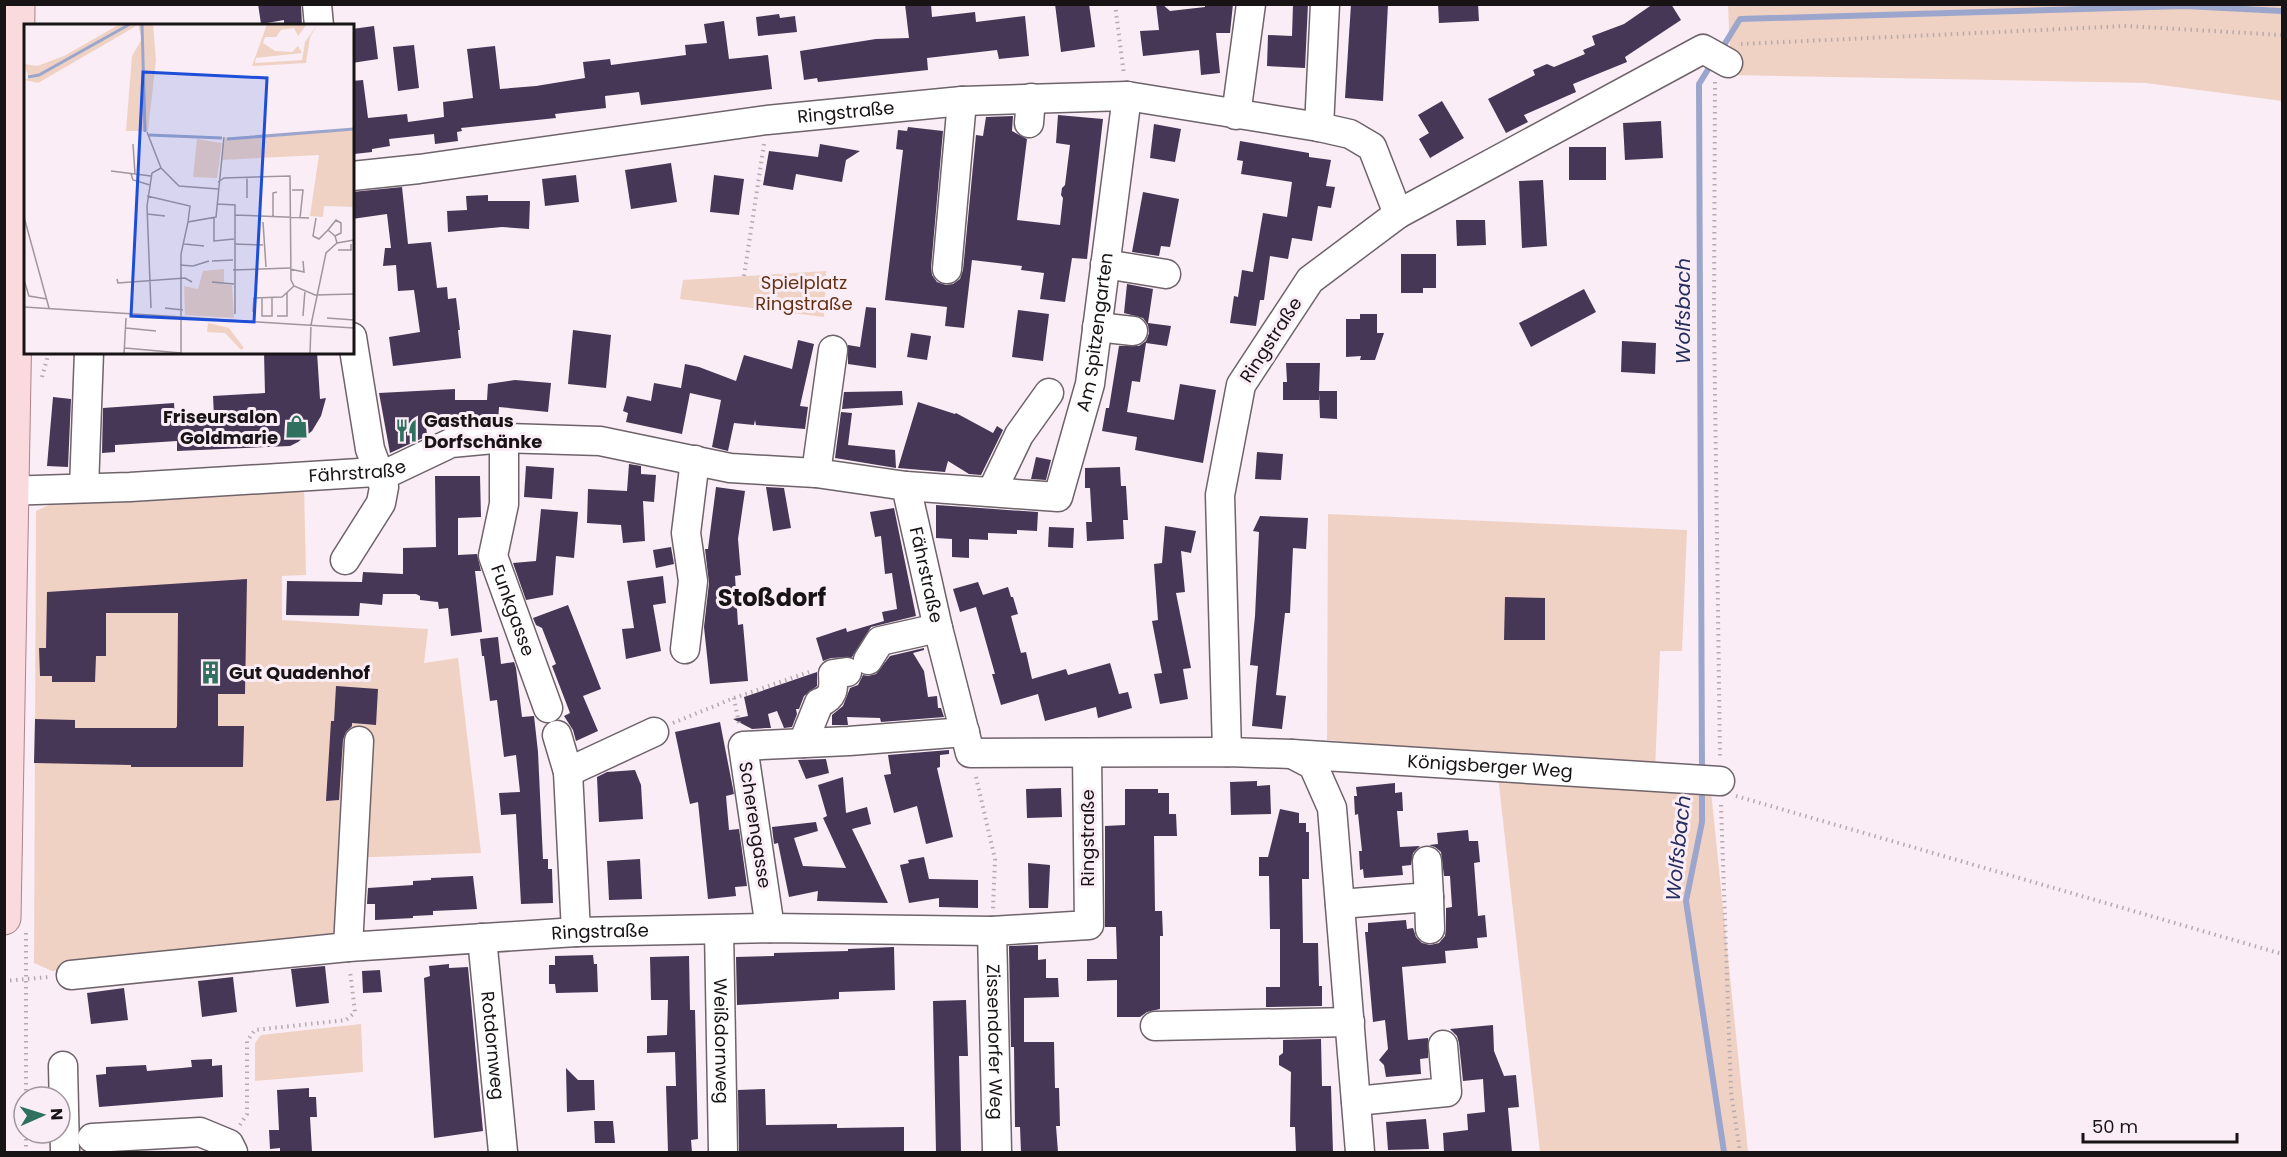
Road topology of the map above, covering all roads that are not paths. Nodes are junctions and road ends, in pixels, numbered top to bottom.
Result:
1 (18, 4) edge
2 (317, 4) edge
3 (1251, 4) edge
4 (1325, 4) edge
5 (319, 24) edge
6 (1728, 63) road end
7 (1127, 96) junction
8 (962, 101) junction
9 (1236, 115) junction
10 (1319, 127) junction
11 (354, 176) edge
12 (1398, 214) junction
13 (1106, 264) junction
14 (947, 269) dead end
15 (1166, 274) dead end
16 (1097, 327) junction
17 (1133, 331) dead end
18 (354, 349) edge
19 (833, 350) dead end
20 (89, 354) edge
21 (1049, 393) dead end
22 (504, 438) junction
23 (695, 460) junction
24 (379, 472) junction
25 (816, 473) junction
26 (906, 486) junction
27 (84, 488) junction
28 (8, 490) edge
29 (992, 491) junction
30 (345, 560) dead end
31 (938, 628) junction
32 (685, 649) dead end
33 (548, 708) dead end
34 (654, 732) road end
35 (556, 735) dead end
36 (359, 741) dead end
37 (803, 743) junction
38 (968, 743) junction
39 (1227, 752) junction
40 (1088, 753) junction
41 (1292, 754) junction
42 (568, 772) junction
43 (1720, 781) road end
44 (1426, 861) dead end
45 (1429, 897) junction
46 (1340, 904) junction
47 (4, 918) edge
48 (770, 928) junction
49 (1430, 929) dead end
50 (719, 930) junction
51 (992, 931) junction
52 (576, 932) junction
53 (482, 938) junction
54 (348, 947) junction
55 (71, 975) road end
56 (1350, 1022) junction
57 (1155, 1026) dead end
58 (1443, 1045) dead end
59 (63, 1066) dead end
60 (1356, 1101) junction
61 (92, 1138) dead end
62 (231, 1148) edge
63 (65, 1152) edge
64 (503, 1152) edge
65 (723, 1152) edge
66 (997, 1152) edge
67 (1360, 1152) edge

1 - 28 main road
2 - 5 street
3 - 9 street
4 - 10 street
6 - 12 street, Ringstraße
7 - 8 street, Ringstraße
7 - 9 street, Ringstraße
7 - 13 street, Am Spitzengarten
8 - 11 street, Ringstraße
8 - 14 street
9 - 10 street, Ringstraße
10 - 12 street, Ringstraße
12 - 39 street, Ringstraße
13 - 15 street
13 - 16 street, Am Spitzengarten
16 - 17 street
16 - 29 street, Am Spitzengarten
18 - 24 street
19 - 25 street
20 - 27 street
21 - 29 street, Am Spitzengarten
22 - 23 street, Fährstraße
22 - 24 street, Fährstraße
22 - 33 street, Funkgasse
23 - 25 street, Fährstraße
23 - 32 street
24 - 27 street, Fährstraße
24 - 30 street
25 - 26 street, Fährstraße
26 - 29 street, Am Spitzengarten
26 - 31 street, Fährstraße
27 - 28 street, Fährstraße
28 - 47 main road
31 - 37 street
31 - 38 street, Fährstraße
34 - 42 street
35 - 42 street
36 - 54 street
37 - 38 street, Scherengasse
37 - 48 street, Scherengasse
38 - 40 street
39 - 40 street
39 - 41 street, Königsberger Weg
40 - 51 street, Ringstraße
41 - 43 street, Königsberger Weg
41 - 46 street
42 - 52 street
44 - 45 street
45 - 46 street
45 - 49 street
46 - 56 street
48 - 50 street, Ringstraße
48 - 51 street, Ringstraße
50 - 52 street, Ringstraße
50 - 65 street, Weißdornweg
51 - 66 street, Zissendorfer Weg
52 - 53 street, Ringstraße
53 - 54 street, Ringstraße
53 - 64 street, Rotdornweg
54 - 55 street, Ringstraße
56 - 57 street
56 - 60 street
58 - 60 street
59 - 63 street
60 - 67 street
61 - 62 street

